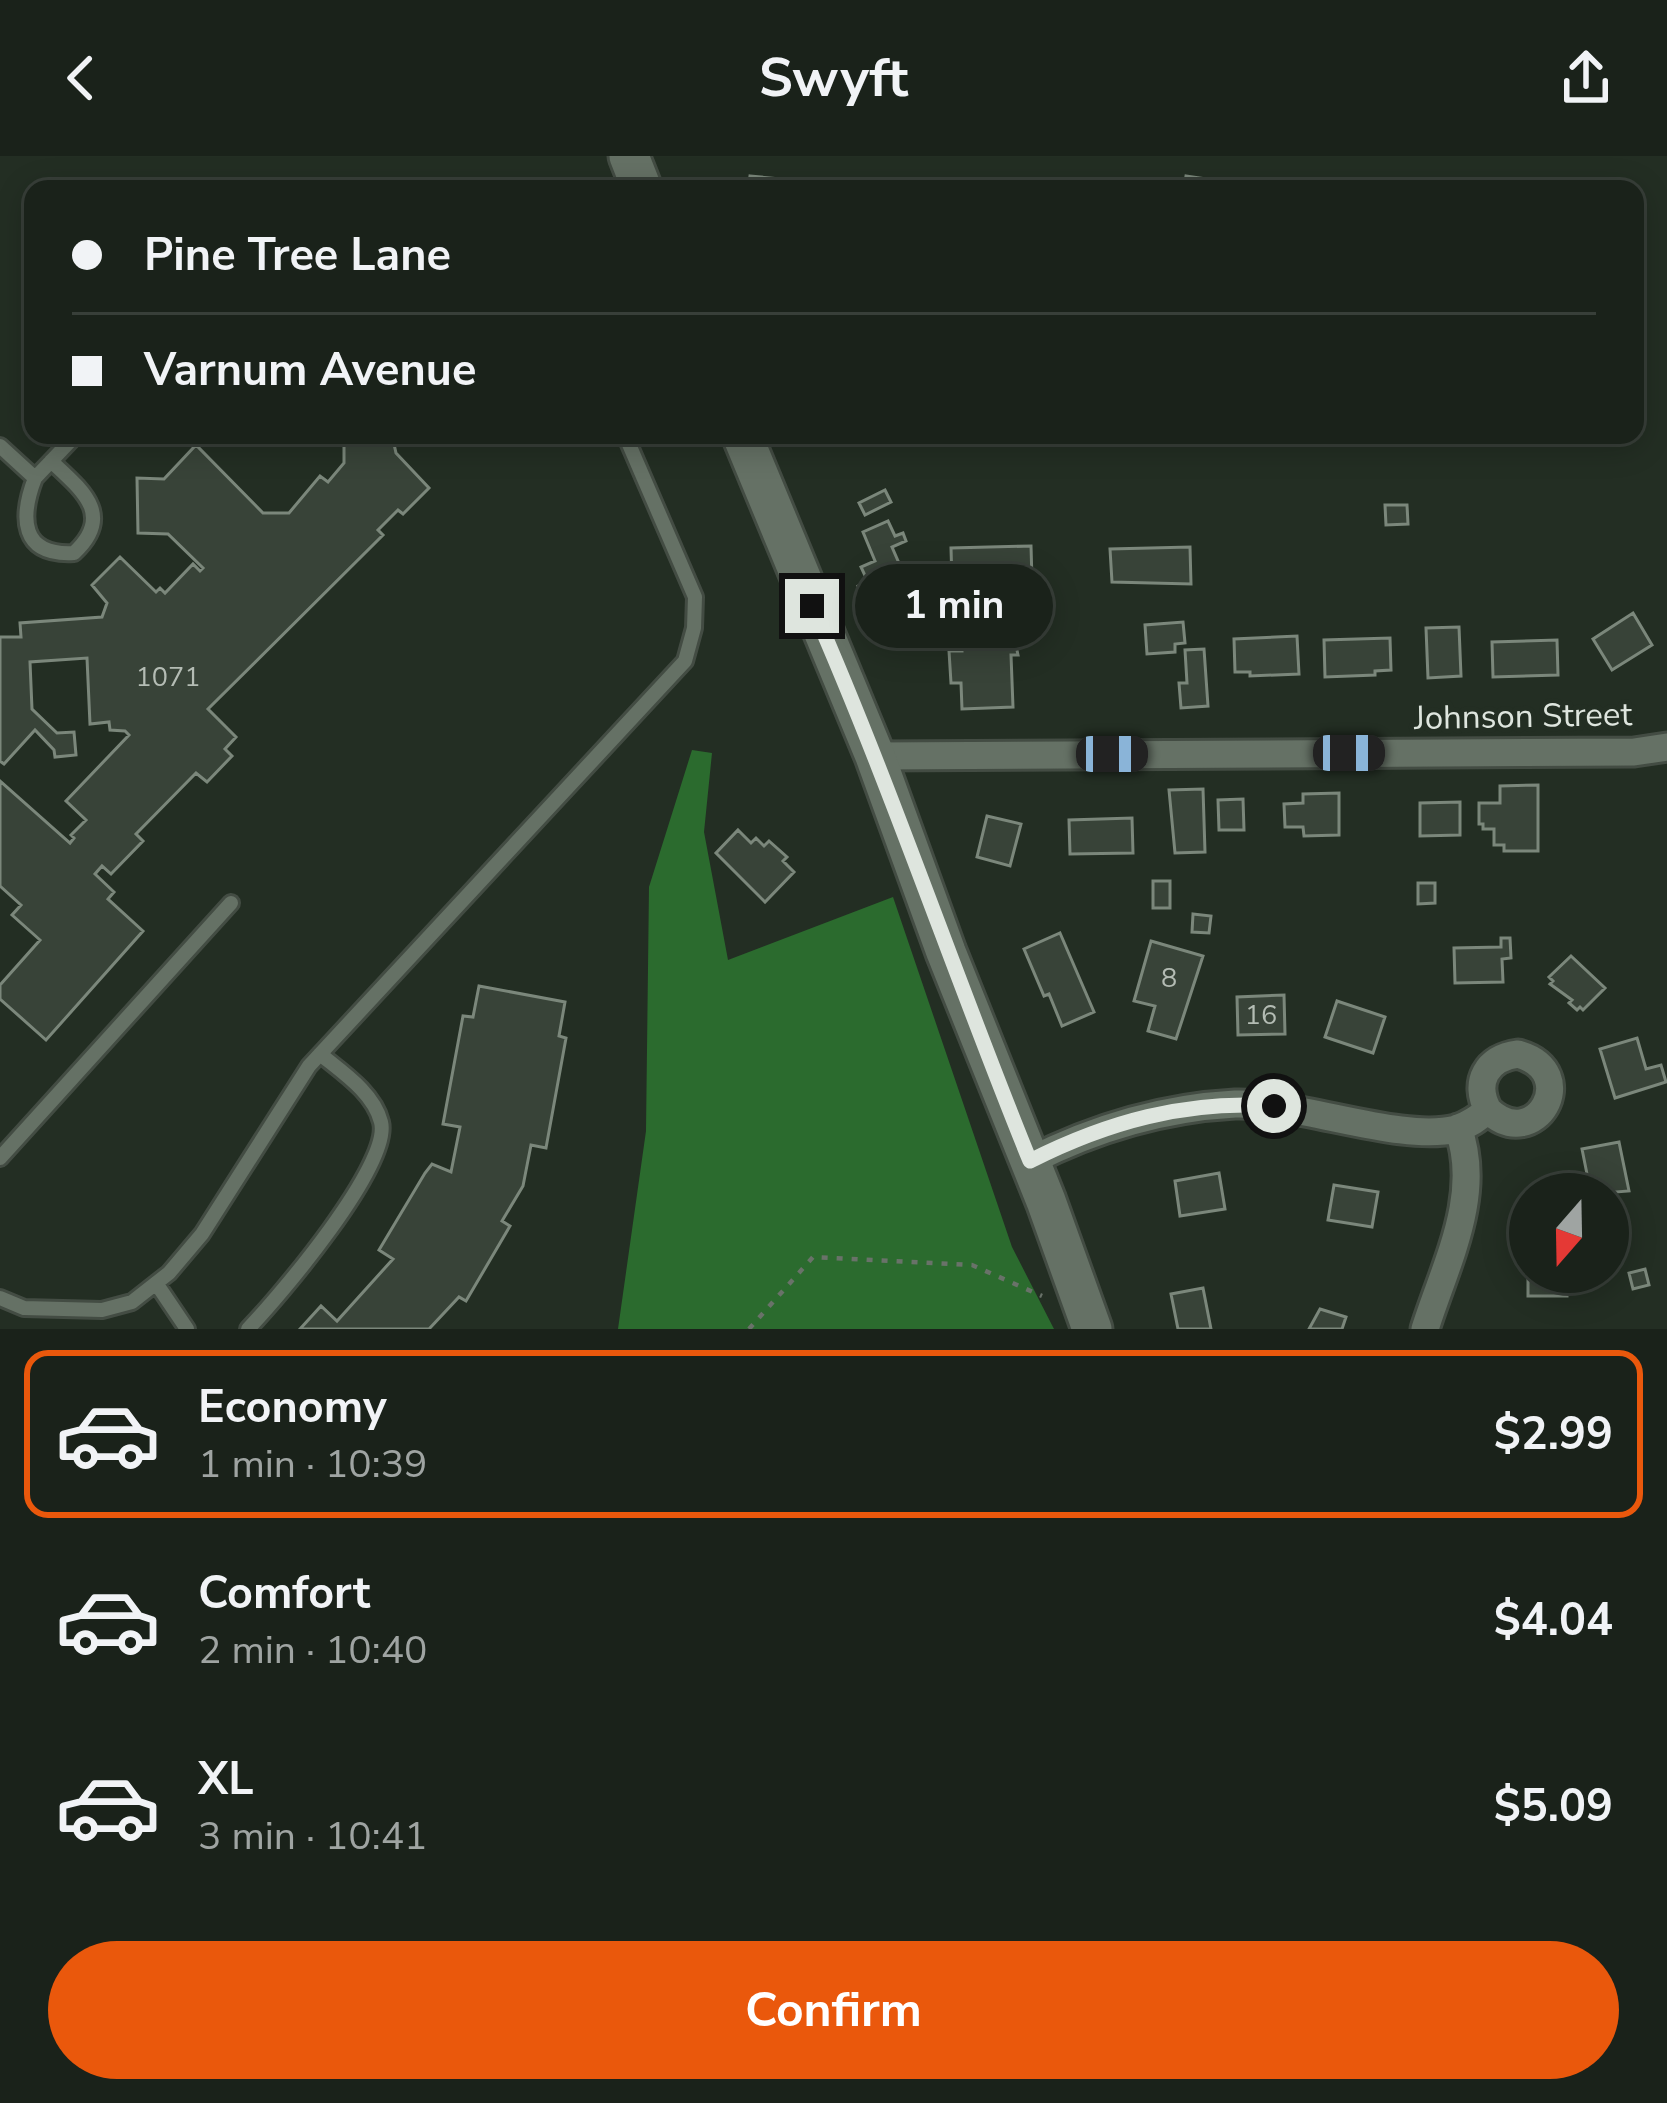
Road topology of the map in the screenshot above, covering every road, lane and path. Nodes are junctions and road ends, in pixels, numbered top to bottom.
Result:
1 (67, 444) edge
2 (629, 444) edge
3 (746, 444) edge
4 (0, 446) edge
5 (51, 461) junction
6 (35, 478) junction
7 (1667, 746) edge
8 (875, 756) junction
9 (231, 903) dead end
10 (320, 1054) junction
11 (1488, 1110) dead end
12 (1458, 1128) junction
13 (0, 1158) edge
14 (1030, 1161) junction
15 (156, 1283) junction
16 (0, 1298) edge
17 (1089, 1322) edge
18 (187, 1329) edge
19 (248, 1329) edge
20 (749, 1329) edge
21 (1425, 1329) edge

1 - 5 lane
2 - 10 lane
3 - 8 main road
4 - 6 lane
5 - 6 lane
5 - 6 lane
7 - 8 street, Johnson Street
8 - 14 main road
9 - 13 lane
10 - 15 lane
10 - 19 lane
11 - 12 street
12 - 14 street
12 - 21 street
14 - 17 main road
15 - 16 lane
15 - 18 lane
17 - 20 path

